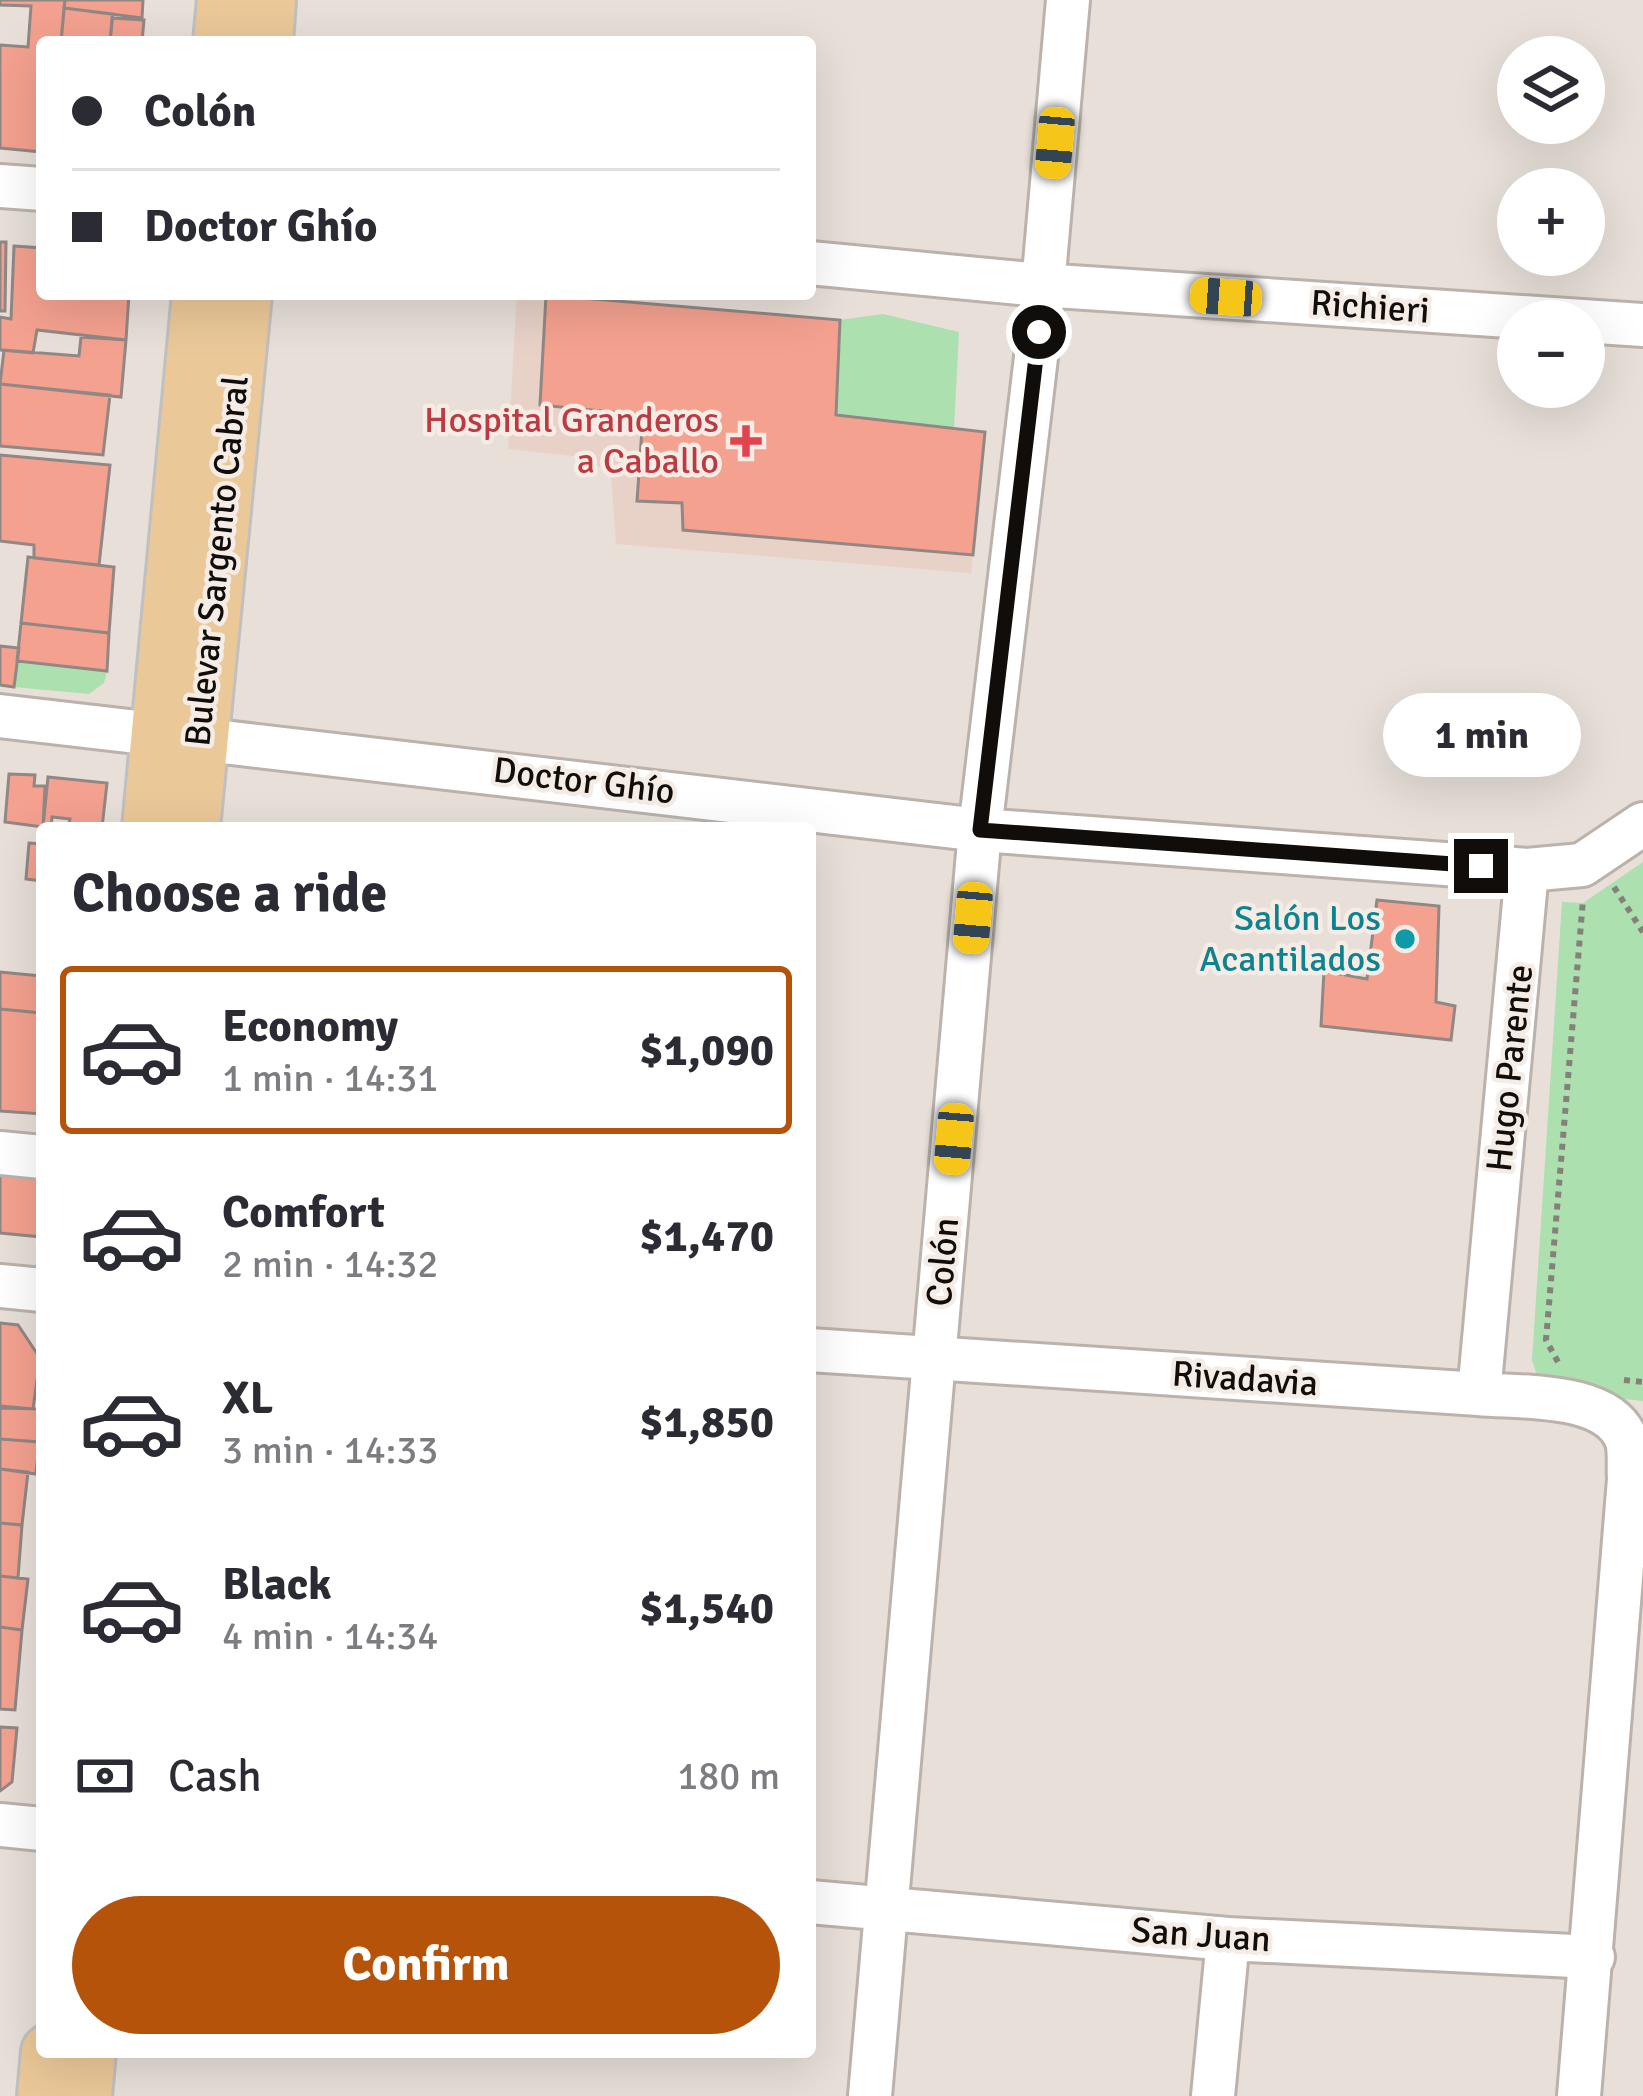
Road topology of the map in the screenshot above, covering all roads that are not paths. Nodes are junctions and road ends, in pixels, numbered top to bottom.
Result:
1 (225, 0) edge
2 (268, 0) edge
3 (1068, 0) edge
4 (222, 36) edge
5 (265, 36) edge
6 (0, 186) edge
7 (36, 189) edge
8 (816, 264) edge
9 (1041, 285) junction
10 (200, 300) edge
11 (243, 300) edge
12 (1643, 325) edge
13 (0, 716) edge
14 (180, 732) junction
15 (152, 822) edge
16 (191, 822) edge
17 (1643, 824) edge
18 (980, 830) junction
19 (1527, 870) junction
20 (0, 1153) edge
21 (36, 1156) edge
22 (0, 1286) edge
23 (36, 1289) edge
24 (816, 1350) edge
25 (935, 1360) junction
26 (1479, 1394) junction
27 (0, 1825) edge
28 (36, 1828) edge
29 (816, 1903) edge
30 (888, 1909) junction
31 (1228, 1939) junction
32 (1593, 1957) junction
33 (48, 2058) edge
34 (87, 2058) edge
35 (45, 2096) edge
36 (84, 2096) edge
37 (870, 2096) edge
38 (1213, 2096) edge
39 (1579, 2096) edge

1 - 4 main road
2 - 5 main road
3 - 9 street, Colón
6 - 7 street
8 - 9 street, Richieri
9 - 12 street, Richieri
9 - 18 street, Colón
10 - 14 main road, Bulevar Sargento Cabral
11 - 14 main road, Bulevar Sargento Cabral
13 - 14 street, Doctor Ghío
14 - 15 main road, Bulevar Sargento Cabral
14 - 16 main road, Bulevar Sargento Cabral
14 - 18 street, Doctor Ghío
17 - 19 street
18 - 19 street, Doctor Ghío
18 - 25 street, Colón
19 - 26 street, Hugo Parente
20 - 21 street
22 - 23 street
24 - 25 street, Rivadavia
25 - 26 street, Rivadavia
25 - 30 street, Colón
26 - 32 street, Rivadavia
27 - 28 street
29 - 30 street, San Juan
30 - 31 street, San Juan
30 - 37 street, Colón
31 - 32 street, San Juan
31 - 38 street
32 - 39 street
33 - 35 main road
34 - 36 main road

